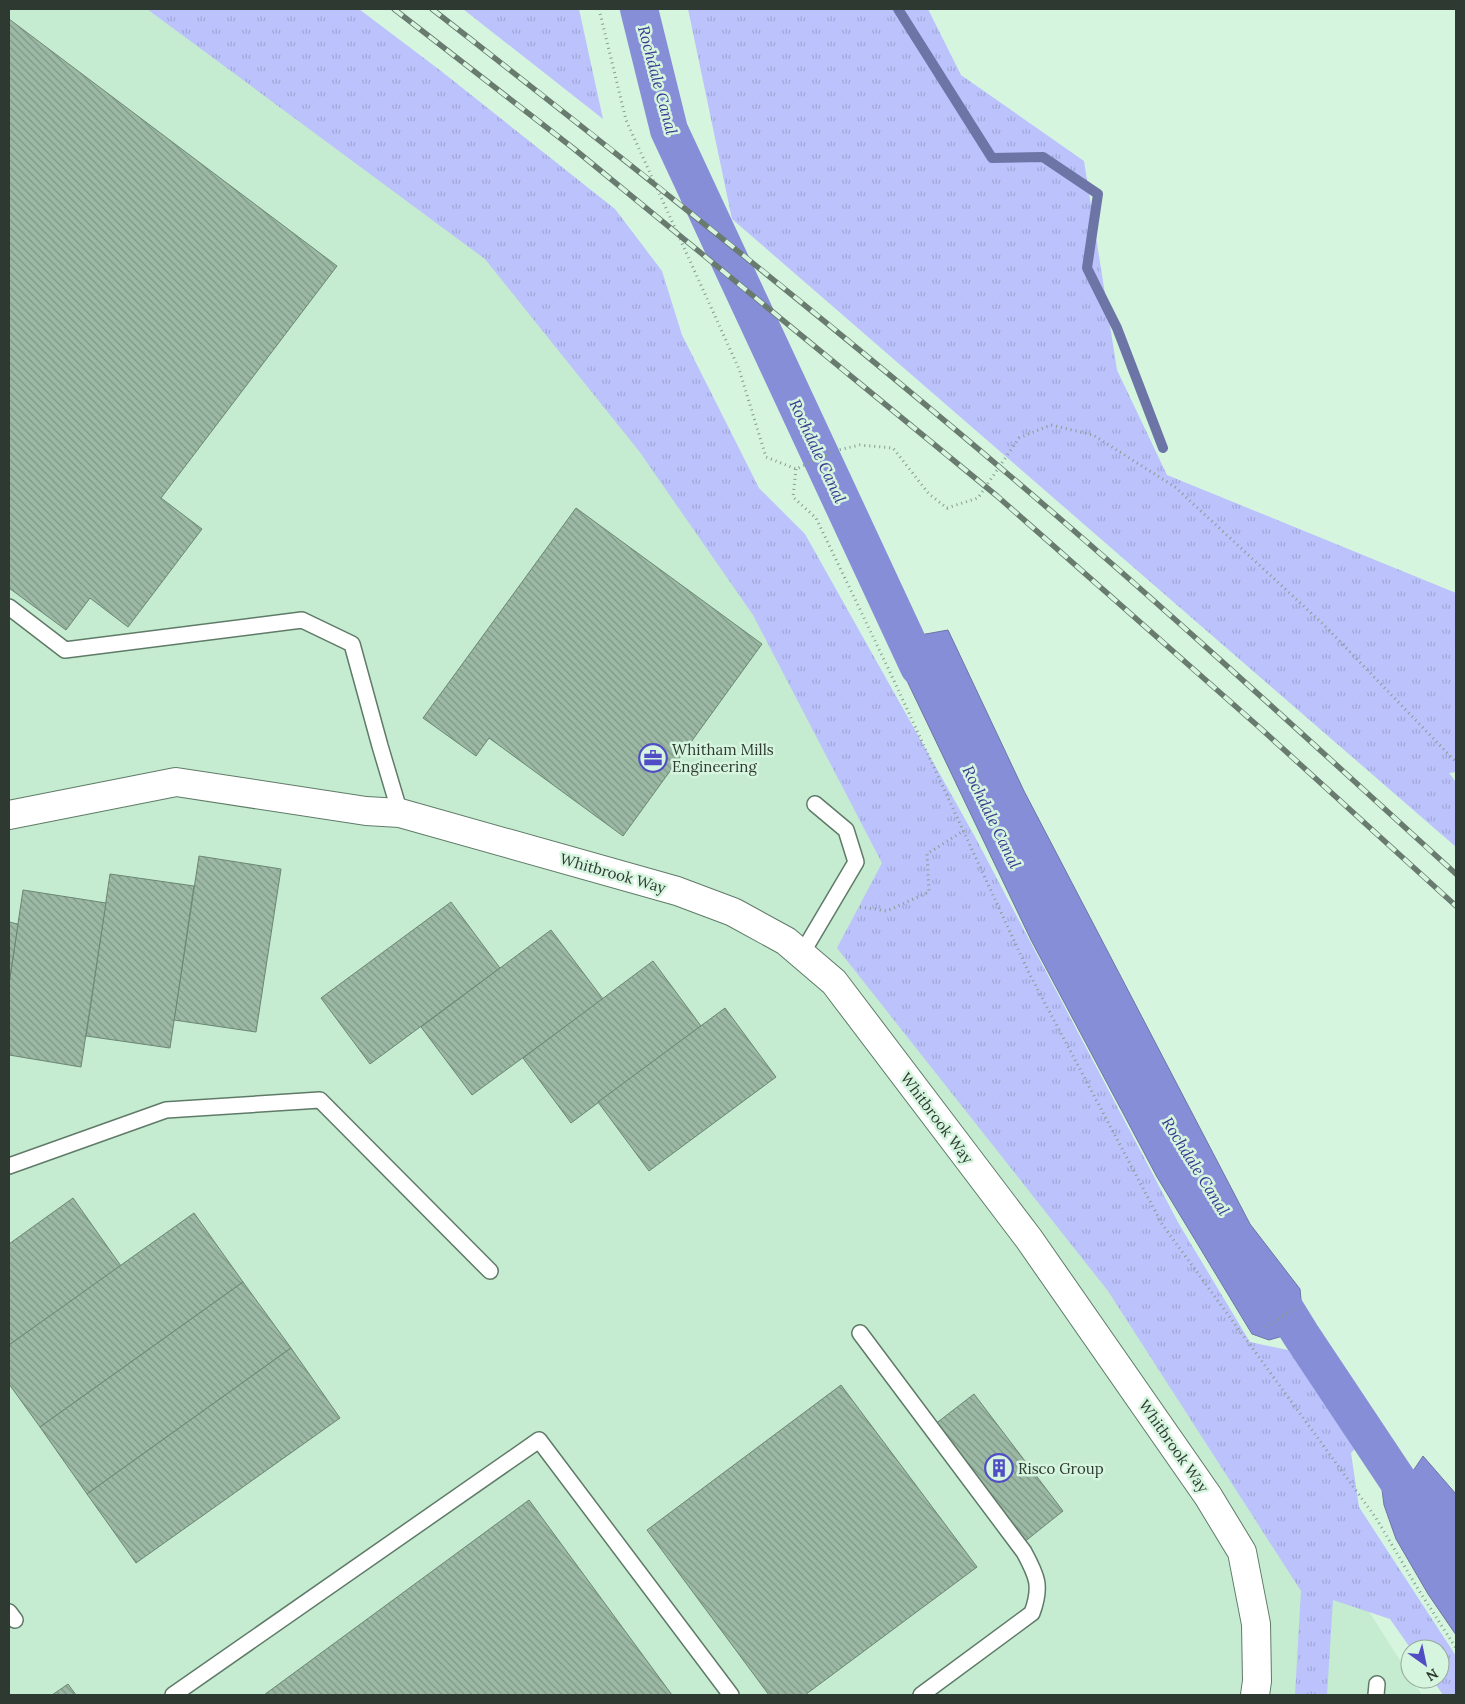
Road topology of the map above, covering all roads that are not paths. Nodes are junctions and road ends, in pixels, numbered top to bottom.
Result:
1 (9, 607) edge
2 (815, 804) dead end
3 (400, 813) junction
4 (9, 815) edge
5 (801, 955) junction
6 (9, 1166) edge
7 (490, 1271) dead end
8 (860, 1333) dead end
9 (173, 1695) edge
10 (731, 1695) edge
11 (921, 1695) edge
12 (1256, 1695) edge

1 - 3 lane
2 - 5 lane
3 - 4 street, Whitbrook Way
3 - 5 street, Whitbrook Way
5 - 12 street, Whitbrook Way
6 - 7 lane
8 - 11 lane
9 - 10 lane

